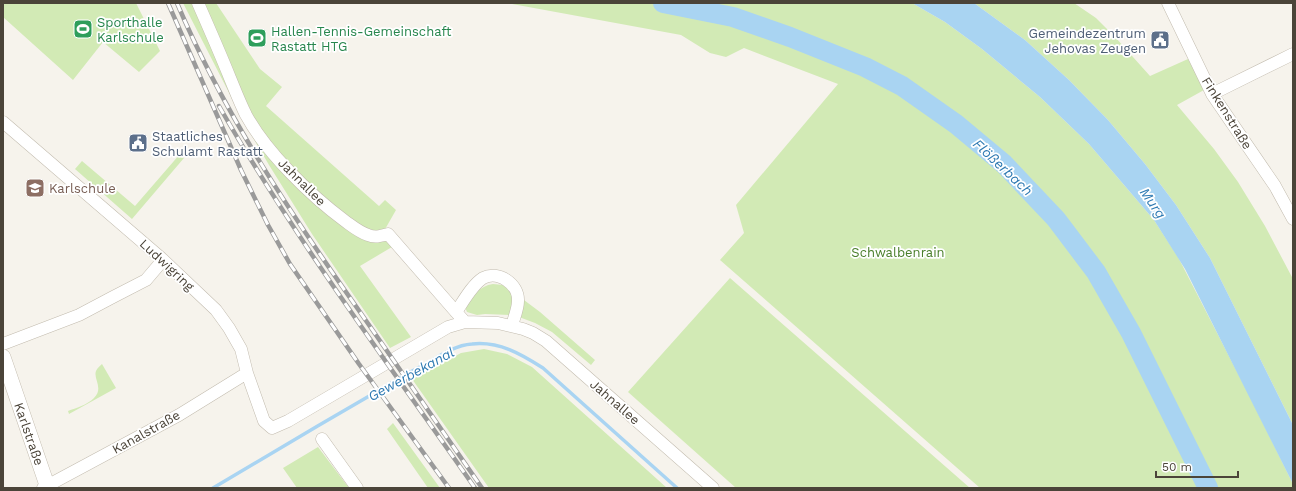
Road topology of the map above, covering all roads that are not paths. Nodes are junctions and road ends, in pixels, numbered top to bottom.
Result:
1 (198, 3) edge
2 (1168, 3) edge
3 (1293, 54) edge
4 (1212, 94) junction
5 (3, 122) edge
6 (1293, 219) edge
7 (163, 260) junction
8 (456, 312) junction
9 (465, 322) junction
10 (512, 325) junction
11 (3, 344) edge
12 (3, 357) edge
13 (246, 374) junction
14 (288, 421) joint
15 (322, 439) dead end
16 (46, 487) edge
17 (357, 488) edge
18 (713, 488) edge

1 - 8 street, Jahnallee
2 - 4 street, Finkenstraße
3 - 4 street
4 - 6 street, Finkenstraße
5 - 7 street, Ludwigring
7 - 11 street
7 - 13 street, Ludwigring
8 - 9 street, Jahnallee
8 - 10 street
9 - 10 street, Jahnallee
9 - 14 street, Jahnallee
10 - 18 street, Jahnallee
12 - 16 street, Karlstraße
13 - 14 street, Ludwigring
13 - 16 street, Kanalstraße
15 - 17 street

